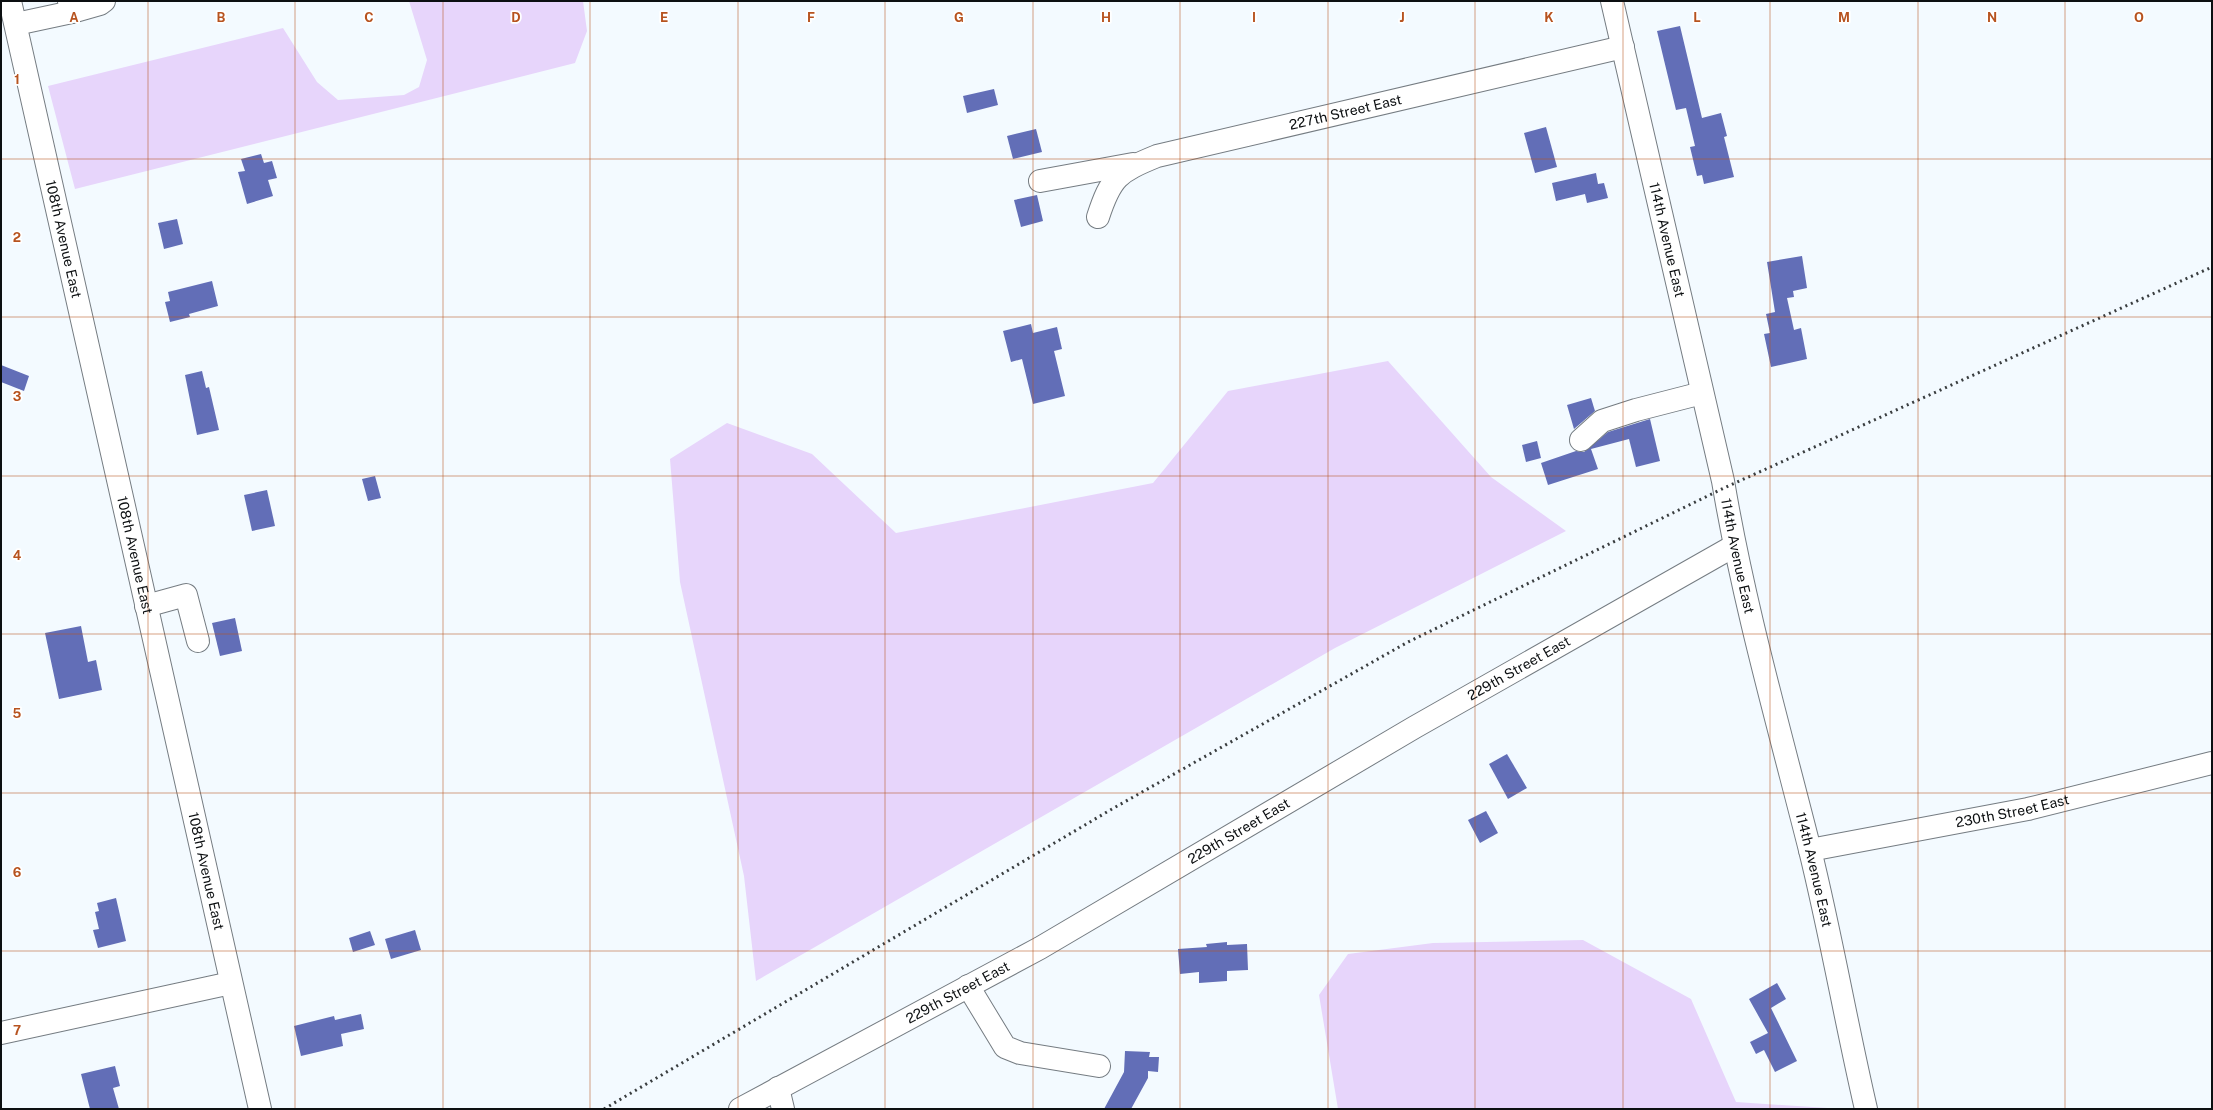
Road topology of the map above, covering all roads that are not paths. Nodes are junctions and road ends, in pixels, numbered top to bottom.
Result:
1 (10, 1) edge
2 (104, 1) edge
3 (1612, 1) edge
4 (71, 6) edge
5 (16, 24) junction
6 (1623, 47) junction
7 (1140, 162) junction
8 (1040, 181) dead end
9 (1098, 217) dead end
10 (1702, 393) junction
11 (1581, 440) dead end
12 (1734, 546) junction
13 (146, 606) junction
14 (198, 641) dead end
15 (2212, 763) edge
16 (1810, 850) junction
17 (231, 983) junction
18 (968, 986) junction
19 (1, 1033) edge
20 (1099, 1066) dead end
21 (778, 1088) junction
22 (260, 1109) edge
23 (740, 1109) edge
24 (783, 1109) edge
25 (1866, 1109) edge

1 - 5 street, 108th Avenue East
2 - 4 street
3 - 6 street, 114th Avenue East
4 - 5 street
5 - 13 street, 108th Avenue East
6 - 7 street, 227th Street East
6 - 10 street, 114th Avenue East
7 - 8 street
7 - 9 street, 227th Street East
10 - 11 street
10 - 12 street, 114th Avenue East
12 - 16 street, 114th Avenue East
12 - 18 street, 229th Street East
13 - 14 street
13 - 17 street, 108th Avenue East
15 - 16 street, 230th Street East
16 - 25 street, 114th Avenue East
17 - 19 street
17 - 22 street, 108th Avenue East
18 - 20 street
18 - 21 street, 229th Street East
21 - 23 street, 229th Street East
21 - 24 street

